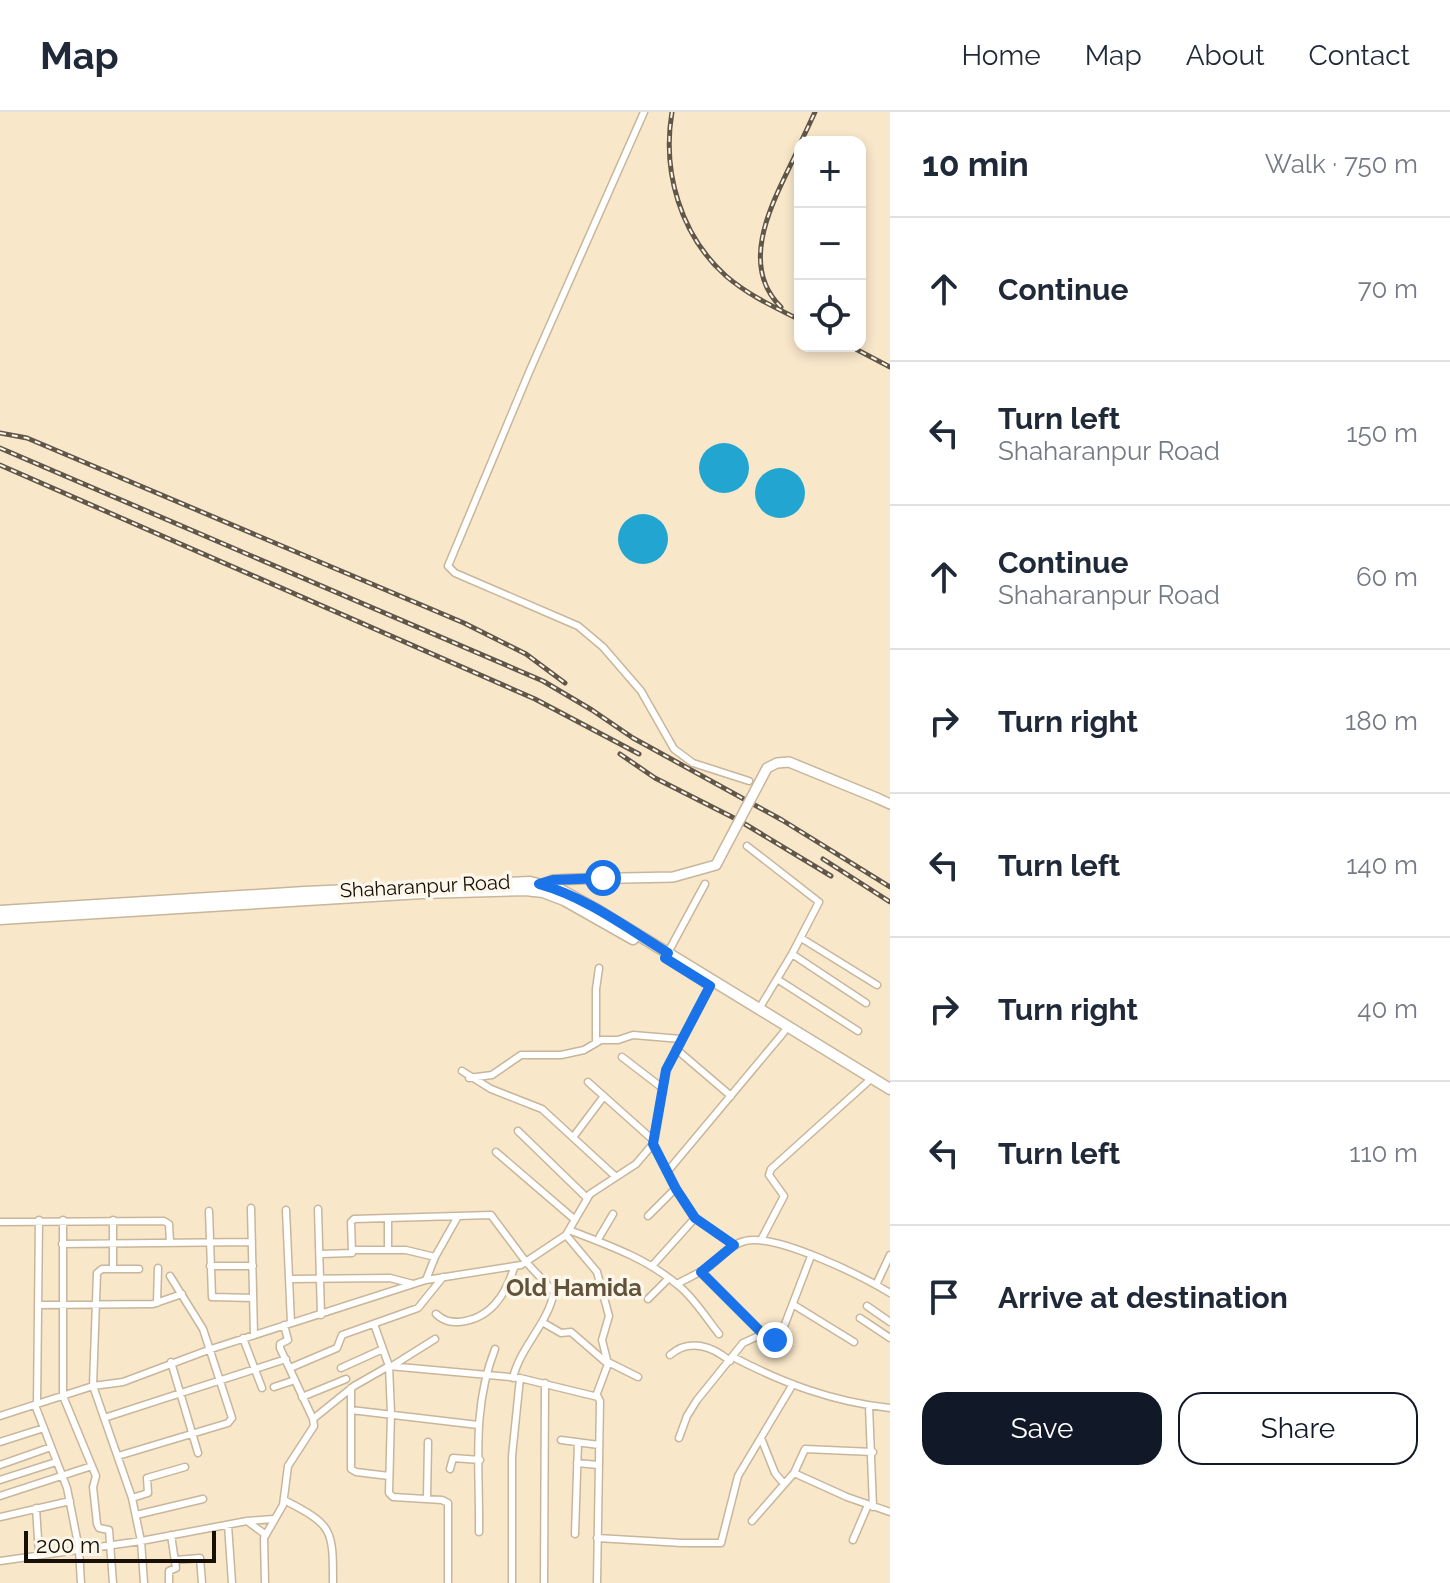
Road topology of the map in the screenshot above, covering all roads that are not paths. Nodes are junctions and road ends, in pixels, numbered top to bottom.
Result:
1 (644, 112) edge
2 (749, 781) dead end
3 (890, 804) edge
4 (747, 846) dead end
5 (705, 884) dead end
6 (537, 888) junction
7 (0, 911) edge
8 (0, 919) edge
9 (801, 938) junction
10 (792, 954) junction
11 (667, 956) junction
12 (599, 968) dead end
13 (777, 979) junction
14 (711, 983) junction
15 (877, 985) dead end
16 (866, 1003) dead end
17 (759, 1009) junction
18 (858, 1031) dead end
19 (784, 1032) junction
20 (681, 1039) junction
21 (596, 1043) junction
22 (676, 1049) junction
23 (622, 1057) dead end
24 (462, 1071) dead end
25 (469, 1078) junction
26 (869, 1081) junction
27 (588, 1082) dead end
28 (661, 1087) junction
29 (890, 1089) edge
30 (604, 1096) junction
31 (731, 1096) junction
32 (890, 1097) edge
33 (518, 1131) dead end
34 (574, 1136) junction
35 (653, 1142) junction
36 (496, 1152) dead end
37 (667, 1172) junction
38 (616, 1177) junction
39 (676, 1188) junction
40 (587, 1198) junction
41 (251, 1208) dead end
42 (318, 1209) dead end
43 (286, 1210) dead end
44 (209, 1211) dead end
45 (613, 1214) dead end
46 (648, 1216) dead end
47 (457, 1218) junction
48 (695, 1218) junction
49 (388, 1219) junction
50 (574, 1219) junction
51 (39, 1220) junction
52 (63, 1220) junction
53 (113, 1220) junction
54 (0, 1222) edge
55 (568, 1232) junction
56 (761, 1240) junction
57 (597, 1241) junction
58 (209, 1242) junction
59 (252, 1242) junction
60 (170, 1243) junction
61 (62, 1244) junction
62 (113, 1244) junction
63 (734, 1245) junction
64 (388, 1249) junction
65 (353, 1250) junction
66 (321, 1254) junction
67 (890, 1255) edge
68 (811, 1256) junction
69 (435, 1257) junction
70 (526, 1262) junction
71 (210, 1266) junction
72 (253, 1266) junction
73 (652, 1266) junction
74 (158, 1268) dead end
75 (514, 1268) junction
76 (113, 1269) junction
77 (139, 1269) dead end
78 (701, 1272) junction
79 (170, 1276) dead end
80 (443, 1277) junction
81 (321, 1278) junction
82 (289, 1279) junction
83 (668, 1279) junction
84 (426, 1280) junction
85 (413, 1284) junction
86 (677, 1284) junction
87 (876, 1285) junction
88 (890, 1293) edge
89 (182, 1294) junction
90 (253, 1298) junction
91 (648, 1299) dead end
92 (157, 1303) junction
93 (38, 1305) junction
94 (96, 1305) junction
95 (794, 1305) junction
96 (62, 1306) junction
97 (867, 1306) dead end
98 (436, 1314) dead end
99 (321, 1315) junction
100 (860, 1318) dead end
101 (542, 1322) junction
102 (890, 1322) edge
103 (288, 1324) junction
104 (374, 1324) junction
105 (719, 1334) dead end
106 (763, 1334) junction
107 (254, 1335) junction
108 (243, 1338) junction
109 (890, 1338) edge
110 (435, 1339) dead end
111 (854, 1342) dead end
112 (211, 1349) junction
113 (383, 1349) junction
114 (495, 1349) dead end
115 (670, 1355) dead end
116 (286, 1359) junction
117 (732, 1359) junction
118 (171, 1362) junction
119 (608, 1363) junction
120 (391, 1366) junction
121 (290, 1368) junction
122 (341, 1368) dead end
123 (255, 1371) junction
124 (484, 1375) junction
125 (638, 1377) dead end
126 (517, 1378) junction
127 (346, 1379) dead end
128 (295, 1380) junction
129 (221, 1382) junction
130 (545, 1383) junction
131 (793, 1384) junction
132 (93, 1386) junction
133 (274, 1387) dead end
134 (262, 1388) dead end
135 (351, 1388) junction
136 (181, 1395) junction
137 (63, 1396) junction
138 (596, 1396) junction
139 (302, 1397) junction
140 (36, 1405) junction
141 (869, 1406) junction
142 (890, 1408) edge
143 (351, 1410) junction
144 (391, 1413) junction
145 (0, 1416) edge
146 (104, 1418) junction
147 (313, 1419) junction
148 (478, 1425) junction
149 (44, 1428) junction
150 (193, 1433) junction
151 (679, 1438) dead end
152 (761, 1438) junction
153 (561, 1440) dead end
154 (0, 1442) edge
155 (428, 1442) dead end
156 (578, 1443) junction
157 (599, 1445) junction
158 (51, 1447) junction
159 (873, 1452) junction
160 (198, 1453) dead end
161 (118, 1456) junction
162 (480, 1460) junction
163 (56, 1462) junction
164 (577, 1463) junction
165 (0, 1465) edge
166 (598, 1465) junction
167 (92, 1466) junction
168 (185, 1467) dead end
169 (450, 1469) dead end
170 (794, 1473) junction
171 (62, 1476) junction
172 (389, 1476) junction
173 (0, 1480) edge
174 (784, 1484) junction
175 (0, 1496) edge
176 (132, 1498) junction
177 (203, 1499) dead end
178 (427, 1499) junction
179 (284, 1500) junction
180 (70, 1501) junction
181 (871, 1506) junction
182 (36, 1508) junction
183 (890, 1512) edge
184 (136, 1515) junction
185 (0, 1517) edge
186 (273, 1519) junction
187 (247, 1521) junction
188 (752, 1521) dead end
189 (228, 1525) junction
190 (479, 1532) dead end
191 (575, 1534) dead end
192 (171, 1535) junction
193 (266, 1535) junction
194 (597, 1538) junction
195 (853, 1540) dead end
196 (141, 1541) junction
197 (111, 1545) junction
198 (79, 1549) junction
199 (39, 1554) junction
200 (176, 1560) junction
201 (0, 1561) edge
202 (448, 1582) edge
203 (81, 1583) edge
204 (113, 1583) edge
205 (144, 1583) edge
206 (169, 1583) edge
207 (202, 1583) edge
208 (232, 1583) edge
209 (265, 1583) edge
210 (333, 1583) edge
211 (512, 1583) edge
212 (544, 1583) edge
213 (597, 1583) edge

1 - 2 street
3 - 6 main road, bridge
4 - 9 street
5 - 11 street
6 - 7 main road, Shaharanpur Road
6 - 8 main road, Shaharanpur Road
6 - 11 main road, Shaharanpur Road
9 - 10 street
9 - 15 street
10 - 13 street
10 - 16 street
11 - 14 main road, Shaharanpur Road
12 - 21 street
13 - 17 street
13 - 18 street
14 - 17 main road, Shaharanpur Road
14 - 19 main road, Shaharanpur Road
14 - 20 street
17 - 26 main road, Shaharanpur Road
19 - 26 main road, Shaharanpur Road
19 - 31 street
20 - 21 street
20 - 22 street
21 - 25 street
22 - 28 street
22 - 31 street
23 - 28 street
24 - 25 street
25 - 34 street
26 - 29 main road, Shaharanpur Road
26 - 32 main road, Shaharanpur Road
26 - 56 street
27 - 30 street
28 - 35 street
30 - 34 street
30 - 35 street
31 - 37 street
33 - 40 street
34 - 38 street
35 - 37 street
35 - 38 street
36 - 50 street
37 - 39 street
38 - 40 street
39 - 46 street
39 - 48 street
40 - 50 street
41 - 59 street
42 - 66 street
43 - 82 street
44 - 58 street
45 - 57 street
47 - 49 street
47 - 69 street
47 - 70 street
48 - 63 street
48 - 73 street
49 - 64 street
49 - 65 street
50 - 55 street
51 - 52 street
51 - 54 street
51 - 93 street
52 - 53 street
52 - 61 street
53 - 60 street
53 - 62 street
55 - 57 street
55 - 70 street
55 - 119 street
56 - 63 street
56 - 68 street
57 - 73 street
58 - 59 street
58 - 60 street
58 - 71 street
59 - 72 street
60 - 62 street
61 - 62 street
61 - 96 street
62 - 76 street
63 - 78 street
64 - 65 street
64 - 69 street
65 - 66 street
66 - 81 street
67 - 87 street
68 - 87 street
68 - 95 street
69 - 84 street
70 - 75 street
70 - 101 street
71 - 72 street
71 - 90 street
72 - 90 street
73 - 83 street
74 - 92 street
75 - 80 street
75 - 98 street
76 - 77 street
76 - 94 street
78 - 86 street
78 - 106 street
79 - 89 street
80 - 84 street
80 - 104 street
81 - 82 street
81 - 85 street
81 - 99 street
82 - 103 street
83 - 86 street
83 - 91 street
84 - 85 street
85 - 99 street
86 - 105 street
87 - 88 street
89 - 92 street
89 - 112 street
90 - 107 street
92 - 94 street
93 - 96 street
93 - 140 street
94 - 96 street
94 - 132 street
95 - 106 street
95 - 111 street
96 - 137 street
97 - 102 street
99 - 103 street
100 - 109 street
101 - 119 street
101 - 126 street
103 - 107 street
103 - 116 street
104 - 113 street
104 - 121 street
106 - 117 street
107 - 108 street
108 - 112 street
108 - 123 street
110 - 120 street
112 - 118 street
112 - 129 street
113 - 120 street
113 - 122 street
114 - 124 street
115 - 117 street
116 - 121 street
116 - 123 street
117 - 131 street
117 - 151 street
118 - 132 street
118 - 136 street
119 - 125 street
119 - 138 street
120 - 124 street
120 - 135 street
120 - 144 street
121 - 128 street
123 - 129 street
123 - 134 street
124 - 126 street
124 - 148 street
126 - 130 street
126 - 211 street
127 - 139 street
128 - 133 street
128 - 139 street
129 - 136 street
129 - 150 street
130 - 138 street
130 - 212 street
131 - 141 street
131 - 152 street
132 - 137 street
132 - 146 street
135 - 143 street
135 - 147 street
136 - 146 street
136 - 150 street
137 - 140 street
137 - 167 street
138 - 157 street
139 - 147 street
140 - 145 street
140 - 149 street
141 - 142 street
141 - 159 street
143 - 144 street
143 - 172 street
144 - 148 street
144 - 172 street
146 - 161 street
147 - 179 street
148 - 162 street
149 - 154 street
149 - 158 street
150 - 160 street
150 - 161 street
152 - 174 street
152 - 194 street
153 - 156 street
155 - 178 street
156 - 157 street
156 - 164 street
157 - 166 street
158 - 163 street
158 - 165 street
159 - 170 street
159 - 181 street
161 - 176 street
162 - 169 street
162 - 190 street
163 - 171 street
163 - 173 street
164 - 166 street
164 - 191 street
166 - 194 street
167 - 171 street
167 - 197 street
168 - 176 street
170 - 174 street
170 - 181 street
171 - 175 street
171 - 180 street
172 - 178 street
174 - 188 street
176 - 184 street
177 - 184 street
178 - 202 street
179 - 186 street
179 - 210 street
180 - 182 street
180 - 198 street
181 - 183 street
181 - 195 street
182 - 185 street
182 - 199 street
184 - 196 street
186 - 187 street
186 - 193 street
187 - 189 street
187 - 193 street
189 - 192 street
189 - 208 street
192 - 196 street
192 - 200 street
193 - 209 street
194 - 213 street
196 - 197 street
196 - 205 street
197 - 198 street
197 - 204 street
198 - 199 street
198 - 203 street
199 - 201 street
200 - 206 street
200 - 207 street

